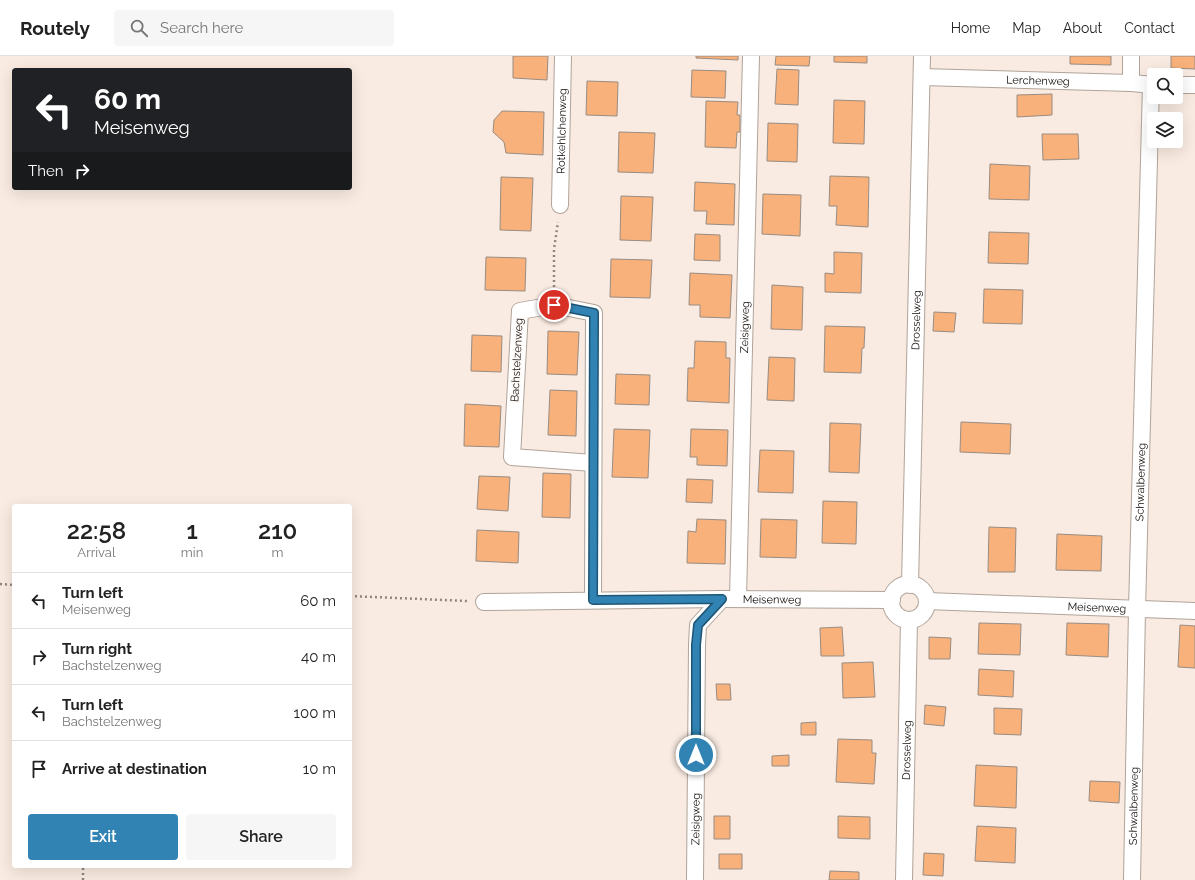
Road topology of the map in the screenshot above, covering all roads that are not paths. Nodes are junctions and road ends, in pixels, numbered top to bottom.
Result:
1 (563, 56) edge
2 (751, 56) edge
3 (922, 56) edge
4 (1131, 56) edge
5 (922, 77) junction
6 (1131, 83) junction
7 (1147, 85) edge
8 (1183, 85) edge
9 (1195, 85) edge
10 (1151, 104) edge
11 (560, 205) road end
12 (594, 463) junction
13 (910, 585) junction
14 (730, 599) junction
15 (593, 600) junction
16 (892, 600) junction
17 (927, 601) junction
18 (484, 602) road end
19 (1137, 609) junction
20 (1195, 610) edge
21 (909, 620) junction
22 (695, 880) edge
23 (904, 880) edge
24 (1132, 880) edge

1 - 11 street, Rotkehlchenweg
2 - 14 street, Zeisigweg
3 - 5 street, Drosselweg
4 - 6 street
5 - 6 street, Lerchenweg
5 - 13 street, Drosselweg
6 - 7 street, Lerchenweg
8 - 9 street
10 - 19 street, Schwalbenweg
12 - 12 street, Bachstelzenweg
12 - 15 street, Bachstelzenweg
13 - 16 street
13 - 17 street
14 - 15 street, Meisenweg
14 - 16 street, Meisenweg
14 - 22 street, Zeisigweg
15 - 18 street, Meisenweg
16 - 21 street
17 - 19 street, Meisenweg
17 - 21 street
19 - 20 street, Meisenweg
19 - 24 street, Schwalbenweg
21 - 23 street, Drosselweg

